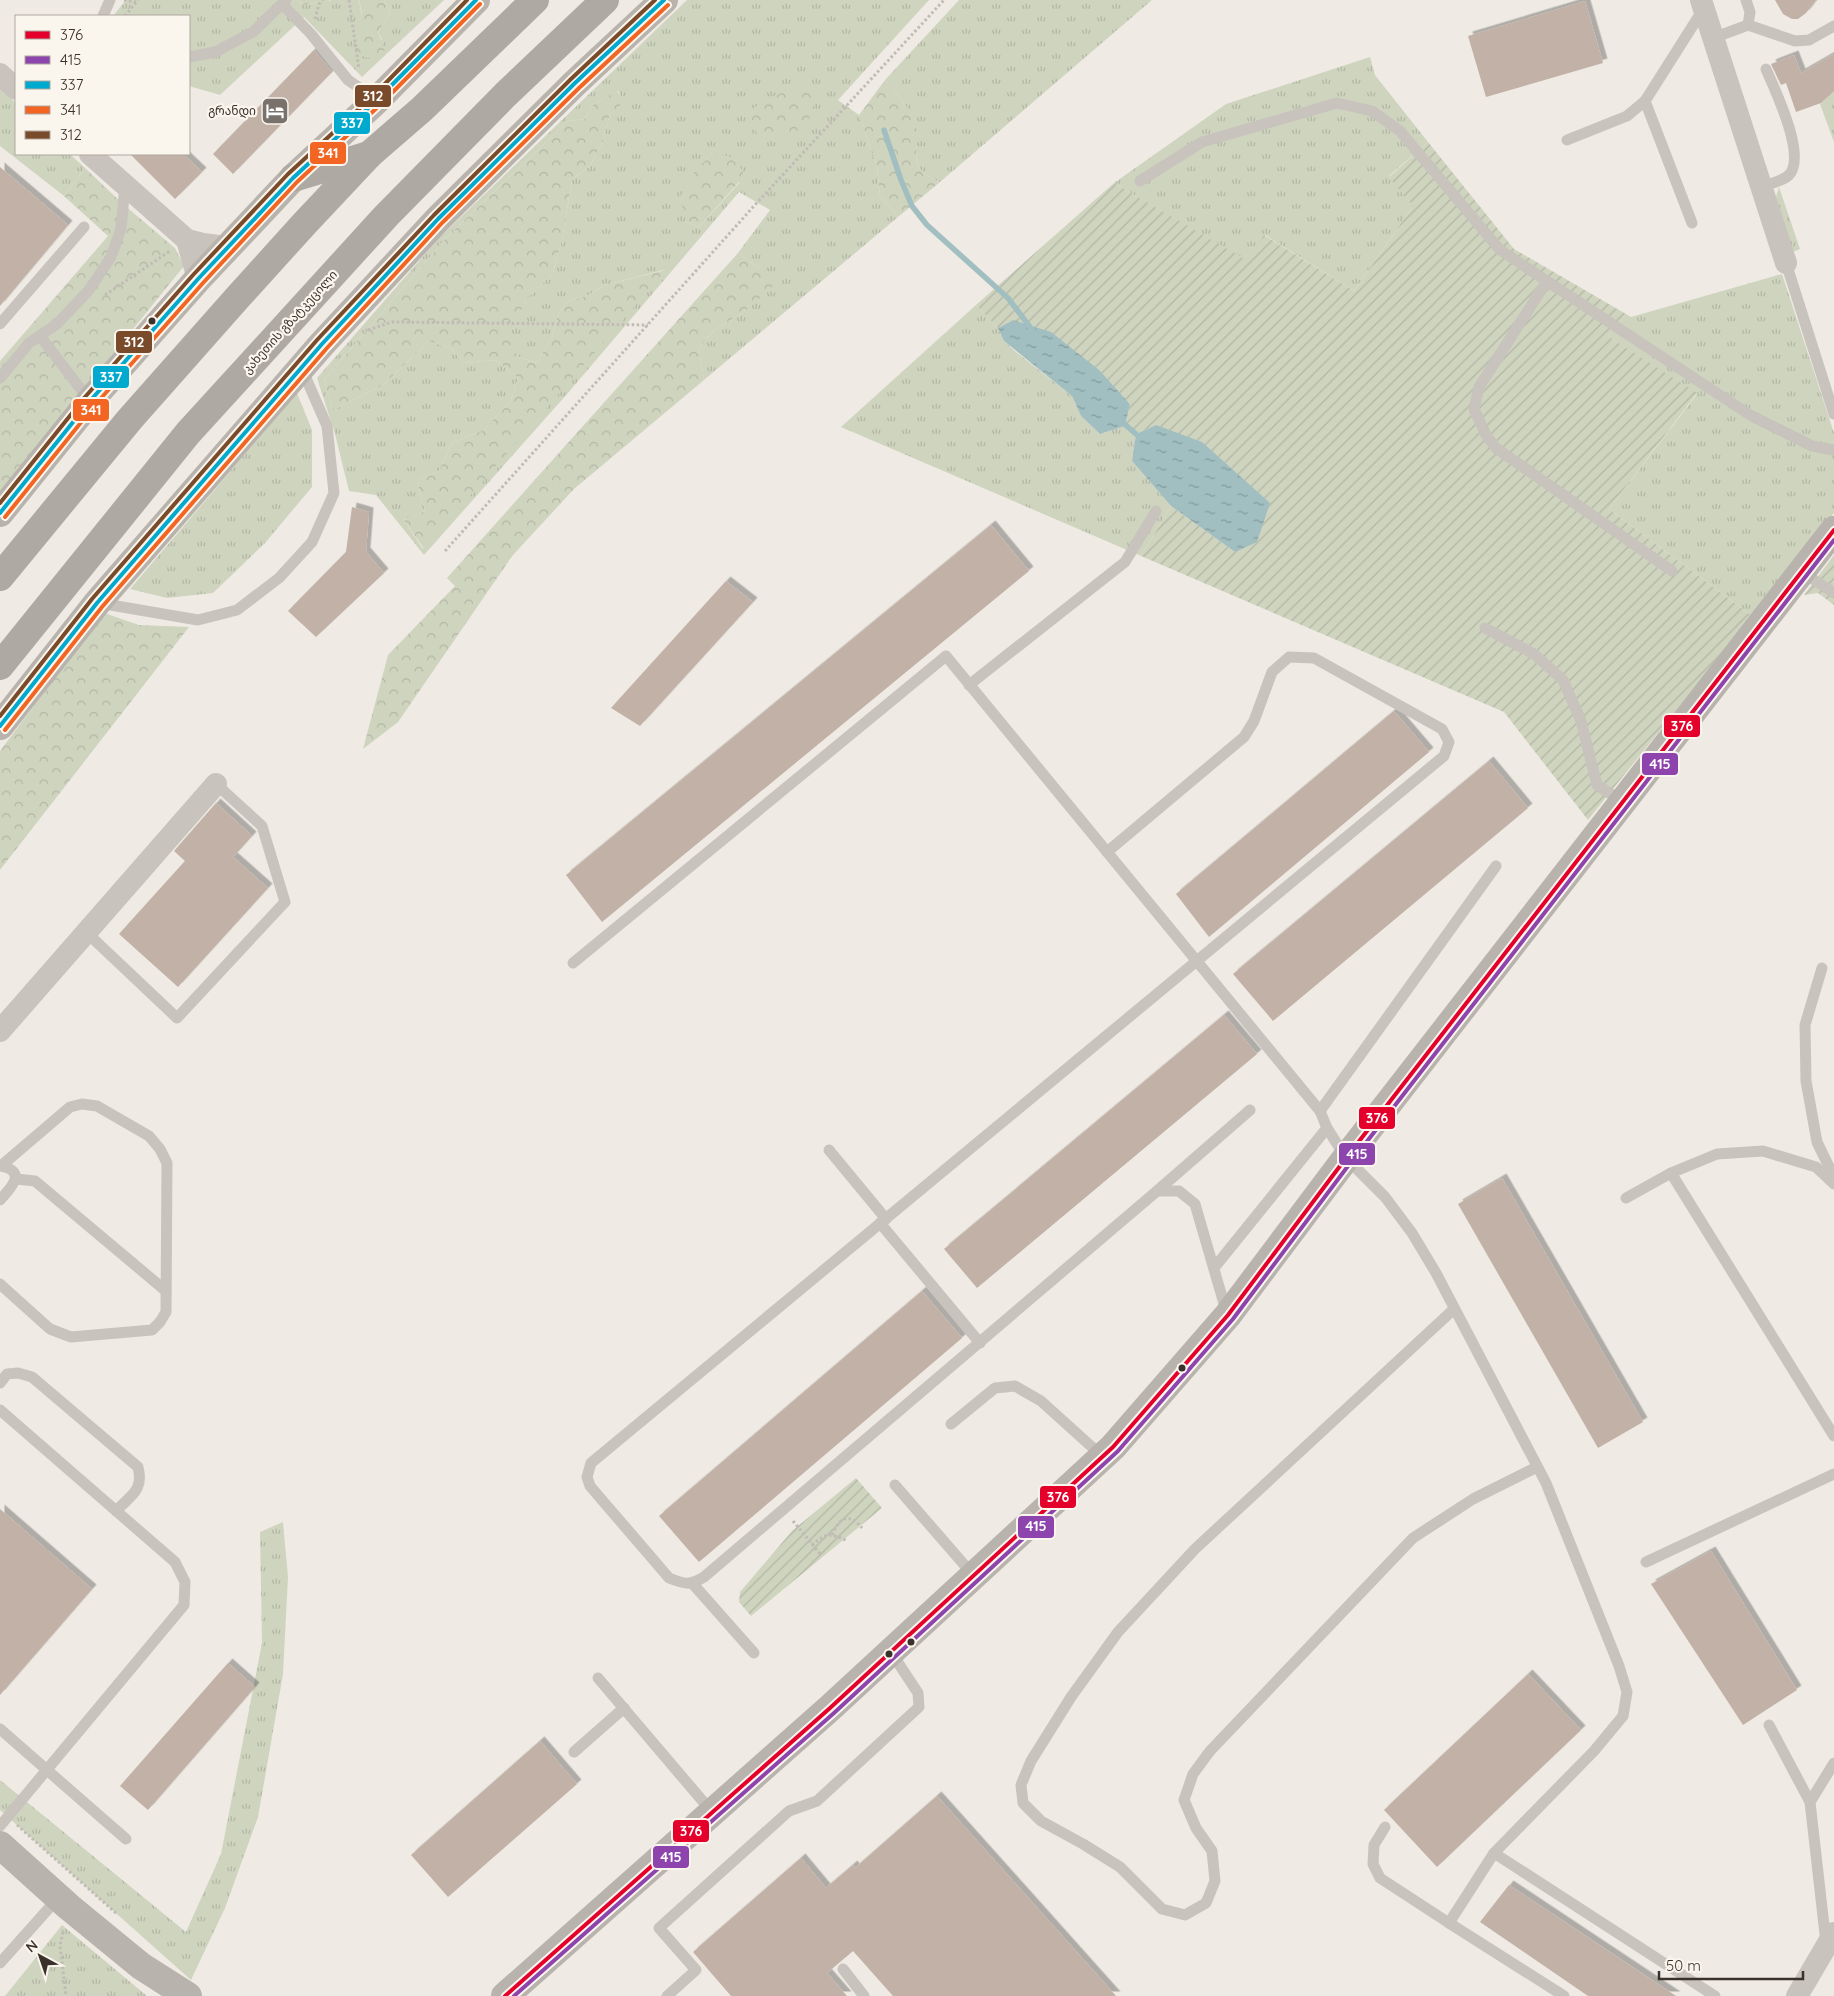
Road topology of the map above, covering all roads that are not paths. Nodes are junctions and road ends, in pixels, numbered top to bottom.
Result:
1 (110, 0) edge
2 (476, 0) edge
3 (535, 0) edge
4 (605, 0) edge
5 (664, 0) edge
6 (1746, 0) edge
7 (284, 2) edge
8 (1702, 4) edge
9 (103, 15) edge
10 (1748, 25) junction
11 (1834, 26) edge
12 (1713, 38) junction
13 (190, 57) edge
14 (1766, 69) dead end
15 (0, 74) edge
16 (15, 89) edge
17 (378, 100) junction
18 (1645, 101) junction
19 (1567, 140) dead end
20 (370, 154) junction
21 (91, 155) edge
22 (293, 178) junction
23 (1140, 181) dead end
24 (125, 185) junction
25 (1761, 187) junction
26 (1692, 223) dead end
27 (84, 227) dead end
28 (187, 240) junction
29 (227, 247) junction
30 (1786, 263) joint
31 (198, 279) junction
32 (1547, 281) junction
33 (0, 324) edge
34 (40, 336) junction
35 (302, 369) junction
36 (0, 378) edge
37 (90, 401) junction
38 (1834, 414) edge
39 (1834, 450) edge
40 (1156, 511) dead end
41 (0, 513) edge
42 (1834, 530) edge
43 (1672, 570) dead end
44 (1801, 571) junction
45 (0, 577) edge
46 (1834, 593) edge
47 (97, 603) junction
48 (1486, 628) dead end
49 (0, 666) edge
50 (969, 684) junction
51 (0, 726) edge
52 (216, 784) joint
53 (1622, 801) junction
54 (1107, 852) junction
55 (1496, 866) dead end
56 (86, 932) junction
57 (1197, 961) junction
58 (573, 963) dead end
59 (1822, 968) dead end
60 (0, 1031) edge
61 (1250, 1110) dead end
62 (1320, 1111) junction
63 (1328, 1128) junction
64 (829, 1150) dead end
65 (1346, 1158) junction
66 (1, 1166) edge
67 (1672, 1173) junction
68 (1834, 1177) edge
69 (16, 1179) junction
70 (1834, 1184) edge
71 (1157, 1191) junction
72 (1626, 1198) dead end
73 (0, 1200) edge
74 (883, 1221) junction
75 (1214, 1268) junction
76 (0, 1284) edge
77 (166, 1291) junction
78 (1454, 1309) junction
79 (1228, 1315) junction
80 (980, 1343) junction
81 (0, 1382) edge
82 (0, 1410) edge
83 (951, 1424) dead end
84 (1834, 1436) edge
85 (1103, 1457) junction
86 (1537, 1467) junction
87 (1834, 1474) edge
88 (896, 1486) dead end
89 (116, 1510) junction
90 (1646, 1562) dead end
91 (974, 1576) junction
92 (693, 1584) junction
93 (891, 1652) junction
94 (754, 1653) dead end
95 (598, 1678) dead end
96 (624, 1708) junction
97 (1769, 1725) dead end
98 (0, 1729) edge
99 (574, 1752) dead end
100 (1834, 1763) edge
101 (47, 1770) junction
102 (1810, 1802) junction
103 (712, 1812) junction
104 (0, 1826) edge
105 (1385, 1827) dead end
106 (126, 1839) dead end
107 (0, 1845) edge
108 (1494, 1853) junction
109 (64, 1903) junction
110 (1449, 1923) junction
111 (1830, 1938) edge
112 (0, 1963) edge
113 (843, 1969) dead end
114 (188, 1996) edge
115 (505, 1996) edge
116 (667, 1996) edge
117 (864, 1996) edge
118 (1564, 1996) edge
119 (1715, 1996) edge
120 (1797, 1996) edge

1 - 9 lane
2 - 17 street
3 - 20 highway
4 - 49 highway, კახეთის გზატკეცილი
5 - 35 street
6 - 10 lane
7 - 13 lane
7 - 17 lane
8 - 12 street
8 - 18 lane
10 - 11 lane
10 - 12 lane
12 - 25 street
14 - 25 lane
15 - 16 street
17 - 22 street
18 - 19 lane
18 - 26 lane
20 - 22 highway
20 - 45 highway
21 - 24 street
22 - 29 street
23 - 32 lane
24 - 28 street
24 - 34 lane
25 - 30 street
27 - 33 lane
28 - 29 street
28 - 31 street
29 - 31 street
30 - 38 lane
31 - 37 street
32 - 39 lane
32 - 43 lane
34 - 36 lane
34 - 37 lane
35 - 47 street
35 - 47 lane
37 - 41 street
40 - 50 lane
42 - 44 street
44 - 46 lane
44 - 53 street
47 - 51 street
48 - 53 lane
50 - 54 lane
50 - 58 lane
52 - 56 street
52 - 56 lane
53 - 65 street
54 - 57 lane
54 - 57 lane
55 - 62 lane
56 - 60 street
57 - 62 lane
57 - 74 lane
59 - 68 lane
61 - 71 lane
62 - 63 lane
63 - 65 lane
63 - 75 lane
64 - 74 lane
65 - 78 lane
65 - 79 street
66 - 69 lane
66 - 77 lane
67 - 70 lane
67 - 72 lane
67 - 84 lane
69 - 73 lane
69 - 77 lane
71 - 75 lane
71 - 80 lane
74 - 80 lane
74 - 92 lane
75 - 79 lane
76 - 77 lane
78 - 86 lane
78 - 86 lane
79 - 85 street
80 - 92 lane
81 - 89 lane
82 - 89 lane
83 - 85 lane
85 - 91 street
86 - 108 lane
87 - 90 lane
88 - 91 lane
89 - 101 lane
91 - 93 street
92 - 94 lane
93 - 103 street
93 - 116 lane
95 - 96 lane
96 - 99 lane
96 - 103 lane
97 - 102 lane
98 - 101 lane
100 - 102 lane
101 - 104 lane
101 - 106 lane
102 - 111 lane
103 - 115 street
105 - 110 lane
107 - 109 street
108 - 110 lane
108 - 119 lane
109 - 112 lane
109 - 114 street
110 - 118 lane
111 - 120 street
113 - 117 lane

